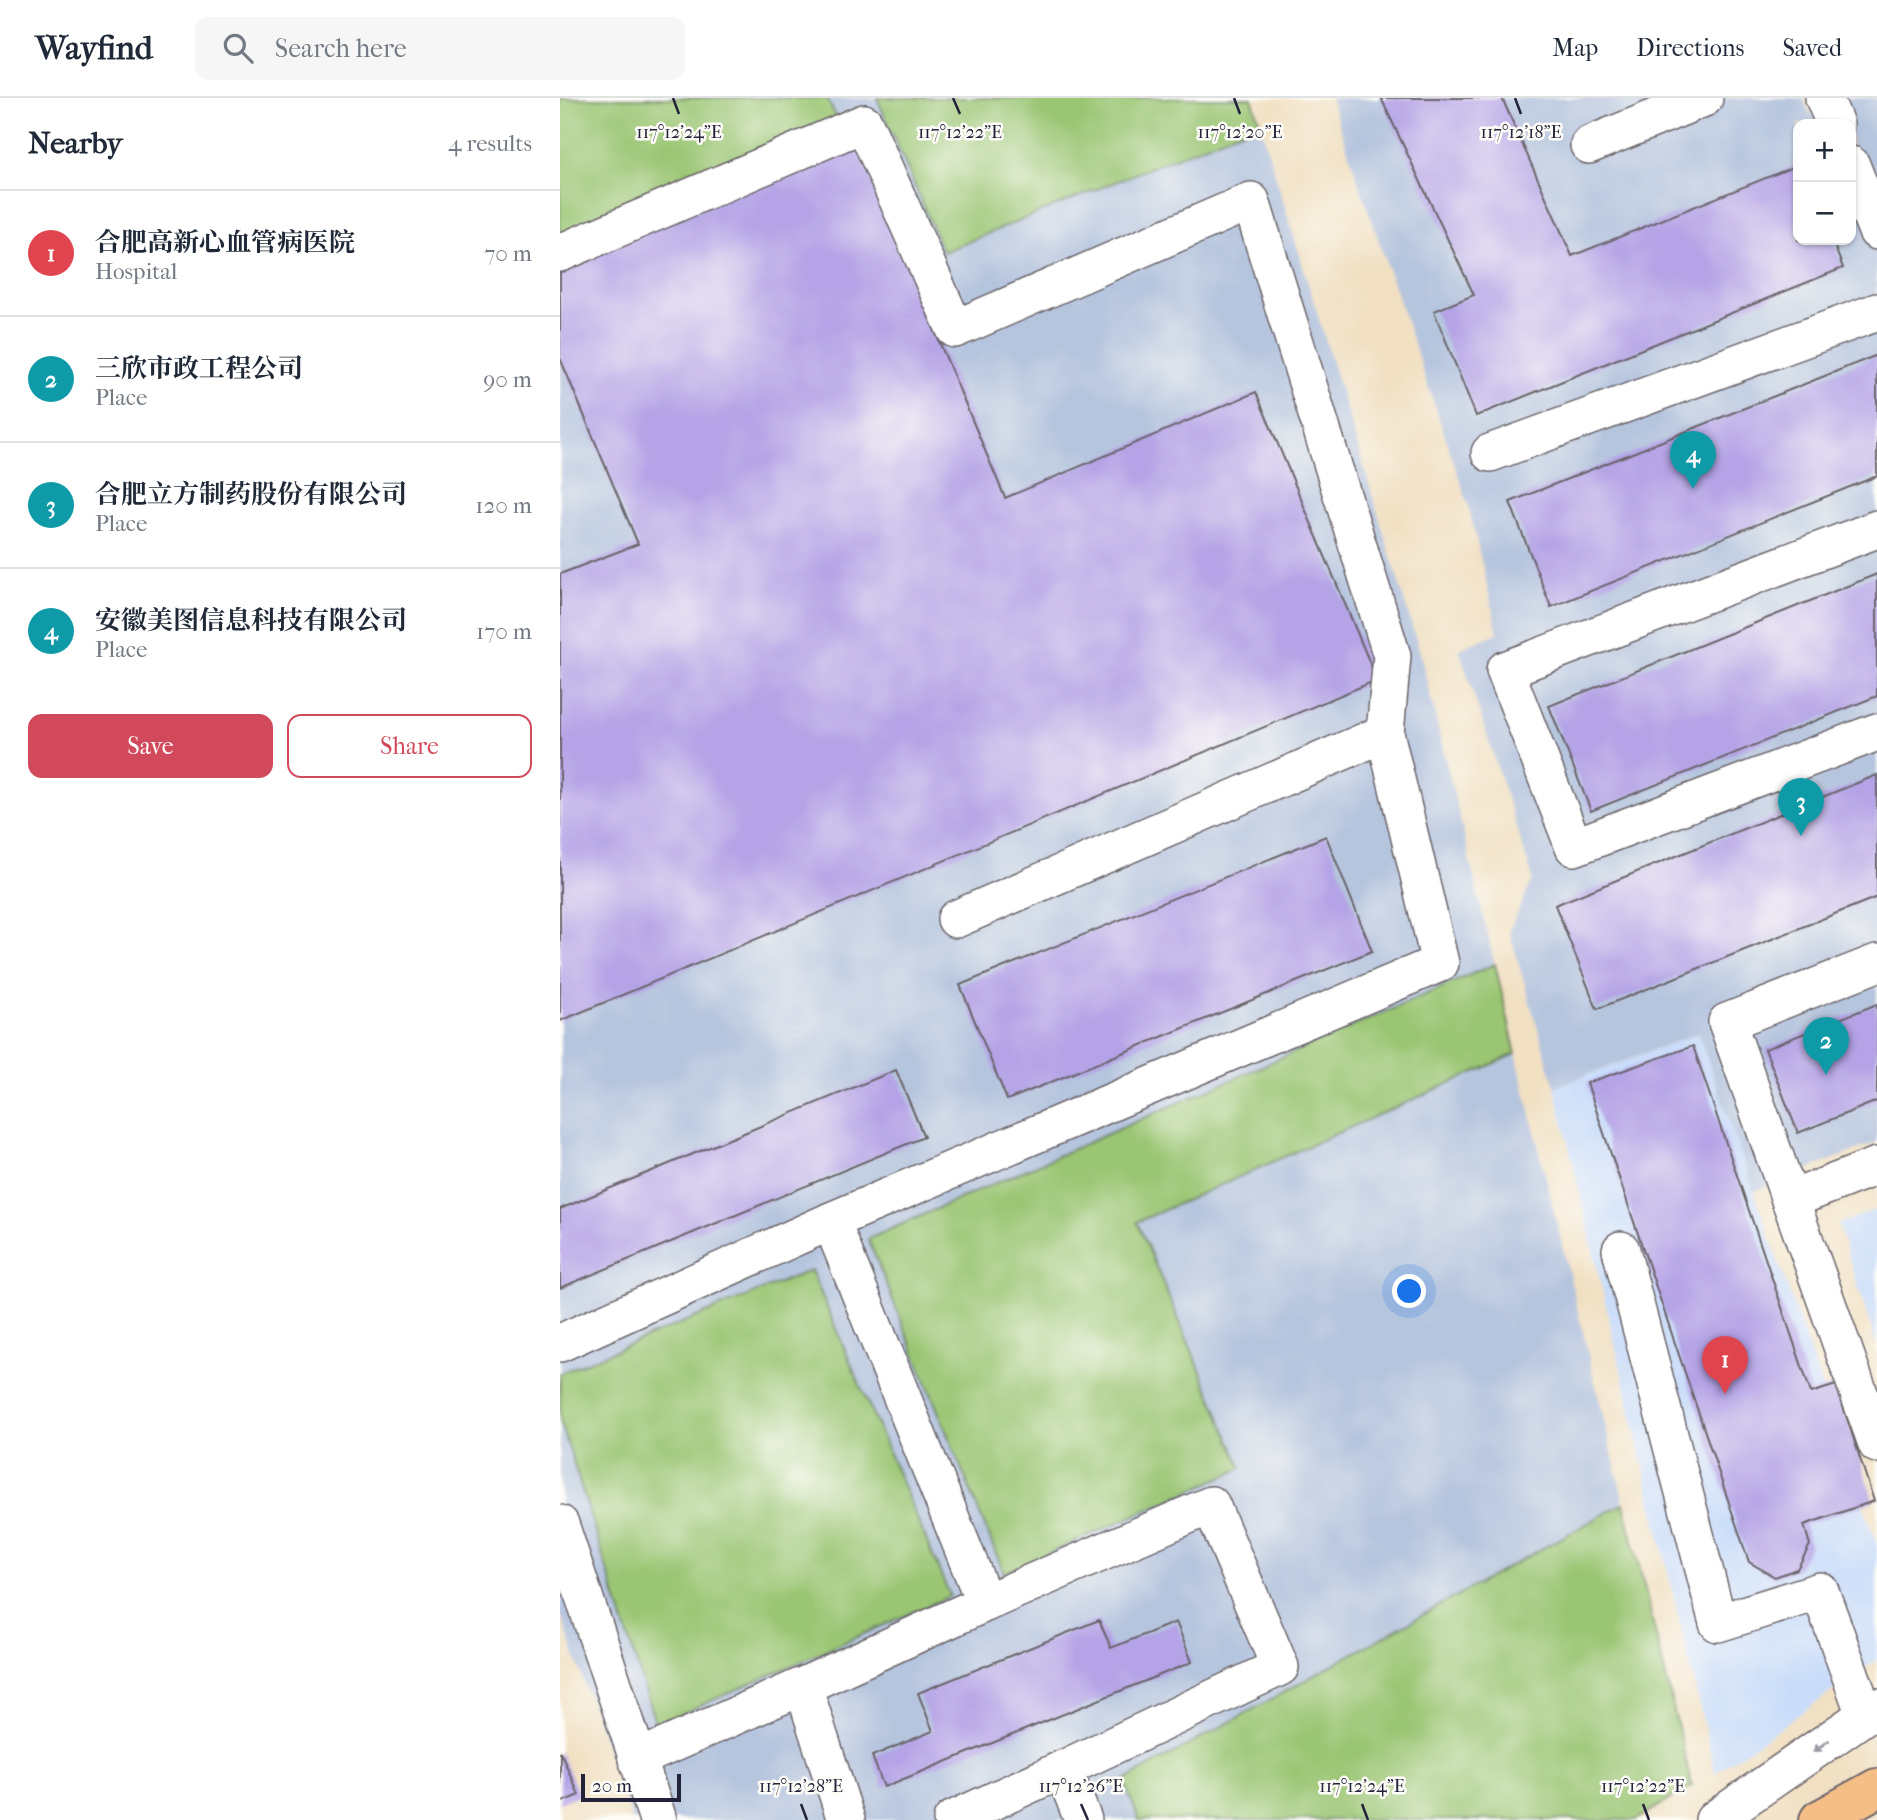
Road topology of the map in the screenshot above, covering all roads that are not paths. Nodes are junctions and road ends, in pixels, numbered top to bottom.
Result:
1 (1704, 98) edge
2 (1824, 98) edge
3 (1833, 119) edge
4 (1589, 145) dead end
5 (1856, 178) edge
6 (1877, 231) edge
7 (560, 253) edge
8 (1877, 312) edge
9 (1490, 453) dead end
10 (1877, 529) edge
11 (1877, 732) edge
12 (1385, 733) junction
13 (956, 919) dead end
14 (1877, 963) edge
15 (1877, 1166) edge
16 (1790, 1200) junction
17 (831, 1221) junction
18 (1622, 1250) dead end
19 (560, 1343) edge
20 (1877, 1444) edge
21 (560, 1524) edge
22 (985, 1603) junction
23 (803, 1686) junction
24 (1871, 1711) edge
25 (637, 1759) junction
26 (1063, 1769) junction
27 (1877, 1788) edge
28 (1877, 1812) edge
29 (658, 1820) edge
30 (846, 1820) edge
31 (952, 1820) edge
32 (1083, 1820) edge
33 (1714, 1820) edge
34 (1819, 1820) edge
35 (1865, 1820) edge

1 - 4 street
2 - 3 street
5 - 6 street
7 - 12 street
8 - 9 street
10 - 11 street
12 - 13 street
12 - 17 street
14 - 16 street
15 - 16 street
16 - 20 street
17 - 19 street
17 - 22 street
18 - 24 street
21 - 25 street
22 - 23 street
22 - 26 street
23 - 25 street
23 - 30 street
24 -> 33 street
25 - 29 street
26 - 31 street
26 - 32 street
27 - 34 highway
28 - 35 highway

